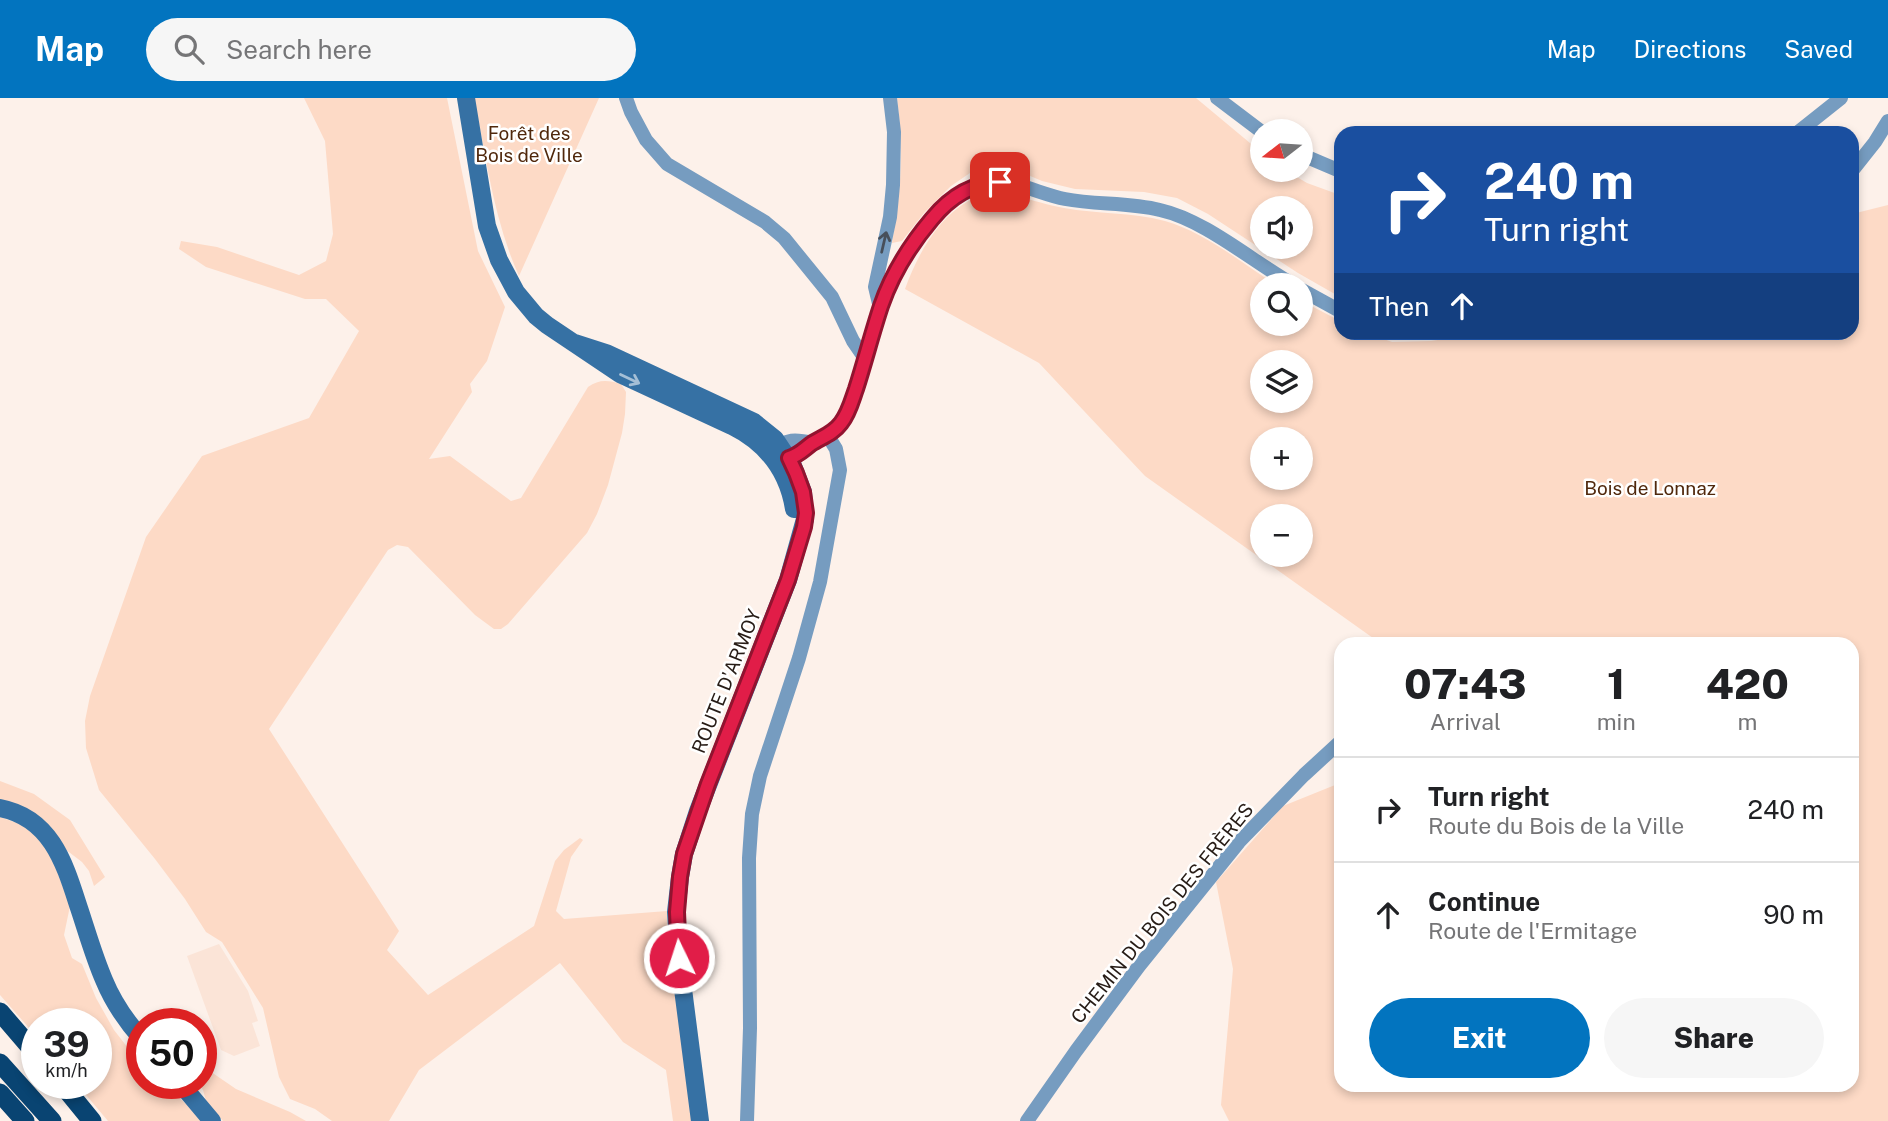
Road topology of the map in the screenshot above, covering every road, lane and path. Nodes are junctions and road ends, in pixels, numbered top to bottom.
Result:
1 (466, 98) edge
2 (626, 98) edge
3 (890, 98) edge
4 (1217, 98) edge
5 (1841, 98) edge
6 (1888, 121) edge
7 (1250, 123) edge
8 (1806, 126) edge
9 (1313, 160) edge
10 (1859, 162) edge
11 (1334, 168) edge
12 (1275, 273) edge
13 (1313, 296) edge
14 (880, 308) junction
15 (1334, 308) edge
16 (866, 360) junction
17 (828, 436) junction
18 (778, 455) junction
19 (1334, 748) edge
20 (0, 808) edge
21 (0, 1012) edge
22 (126, 1019) edge
23 (21, 1036) edge
24 (0, 1063) edge
25 (0, 1093) edge
26 (74, 1099) edge
27 (193, 1099) edge
28 (25, 1121) edge
29 (52, 1121) edge
30 (92, 1121) edge
31 (212, 1121) edge
32 (700, 1121) edge
33 (747, 1121) edge
34 (1027, 1121) edge

1 - 18 main road, ROUTE D'ARMOY
2 - 16 street
14 -> 3 street
4 - 7 street
5 - 8 street
6 - 10 street
9 - 11 street
12 - 14 street
13 - 15 street
14 - 16 street
16 - 17 street
17 - 18 street
17 - 33 street
18 - 32 main road, ROUTE D'ARMOY
19 - 34 street, CHEMIN DU BOIS DES FRÈRES
20 - 22 main road
21 - 23 highway
24 - 29 highway
25 - 28 highway
26 - 30 highway
27 - 31 main road

